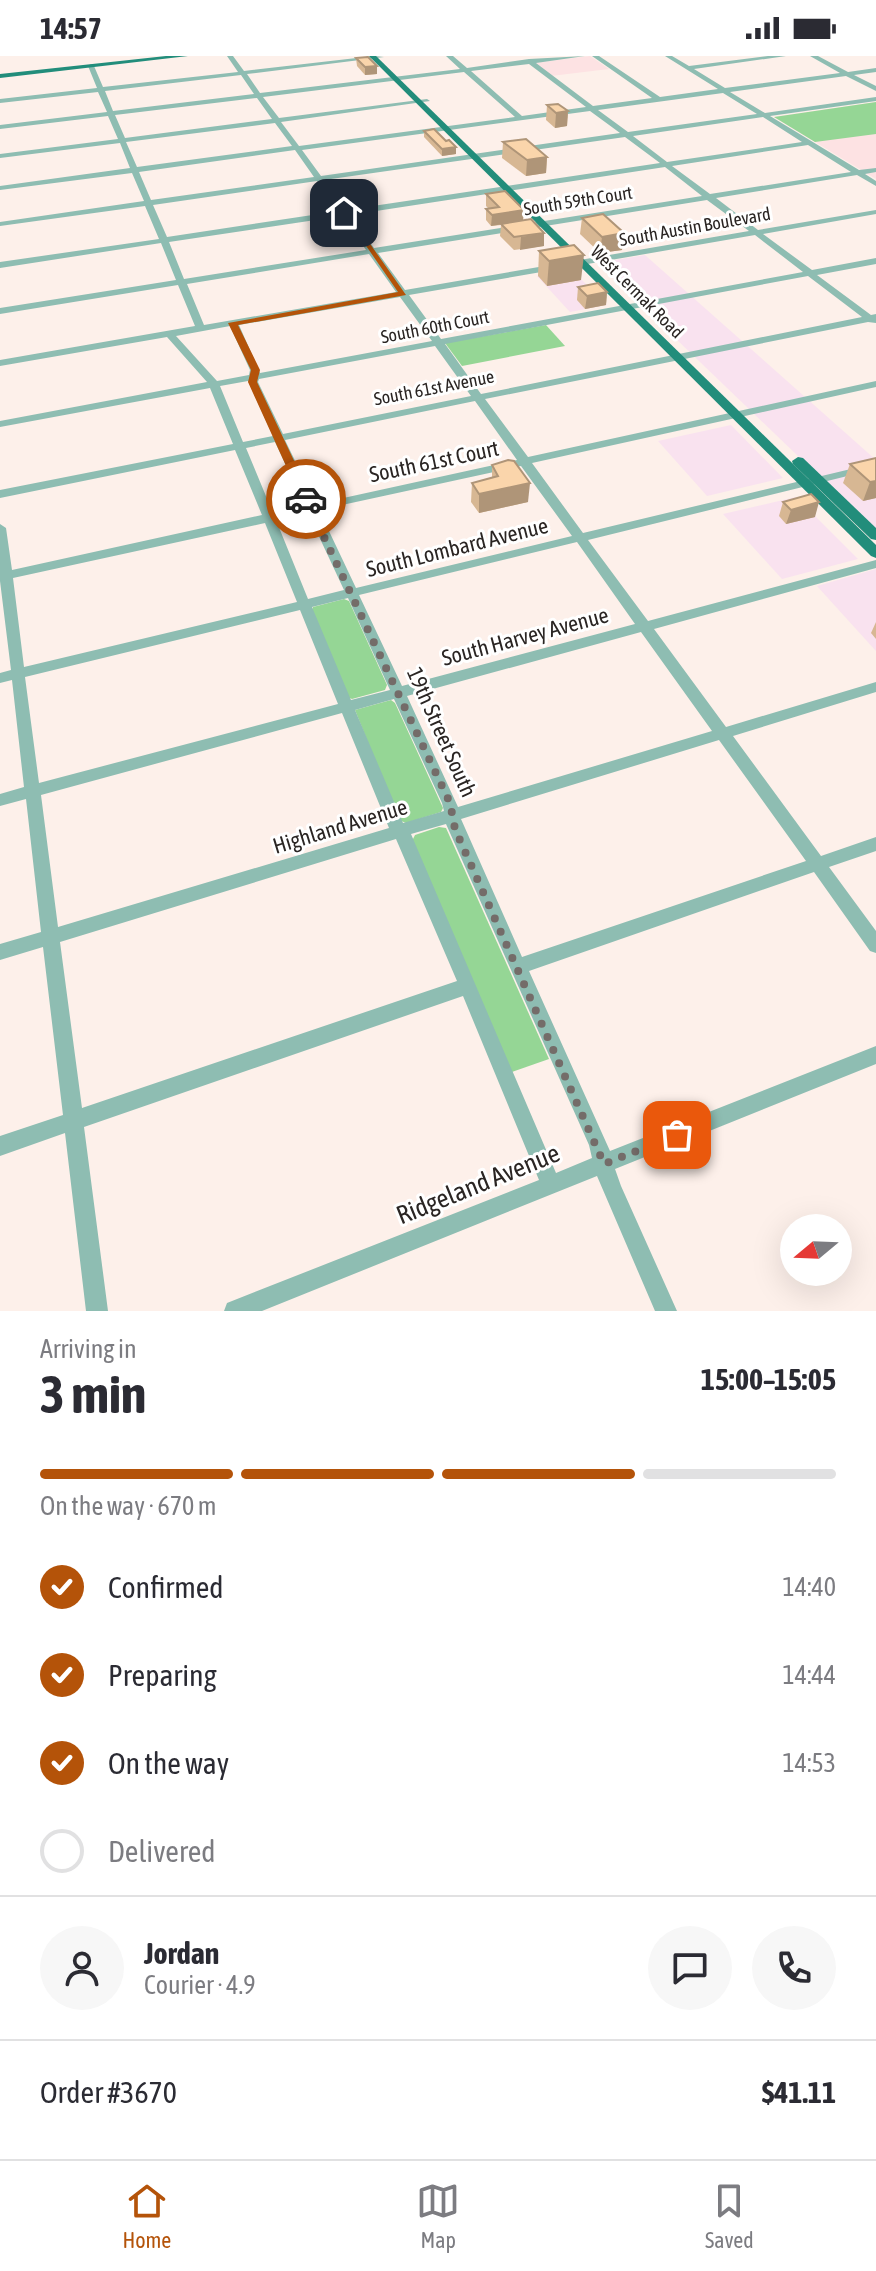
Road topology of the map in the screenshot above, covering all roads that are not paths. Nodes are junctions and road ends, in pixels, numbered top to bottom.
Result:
1 (185, 56) edge
2 (230, 56) edge
3 (449, 56) edge
4 (522, 56) edge
5 (582, 56) edge
6 (595, 56) edge
7 (668, 56) edge
8 (783, 56) edge
9 (813, 56) edge
10 (377, 57) edge
11 (123, 59) edge
12 (530, 62) junction
13 (91, 66) junction
14 (688, 68) junction
15 (465, 70) junction
16 (876, 70) edge
17 (242, 73) junction
18 (847, 74) junction
19 (0, 76) edge
20 (399, 78) junction
21 (101, 89) junction
22 (876, 89) edge
23 (724, 91) junction
24 (259, 95) junction
25 (658, 99) junction
26 (876, 99) edge
27 (0, 101) edge
28 (423, 102) junction
29 (591, 108) junction
30 (111, 113) junction
31 (764, 115) junction
32 (521, 118) junction
33 (277, 121) junction
34 (0, 127) edge
35 (449, 127) junction
36 (626, 135) junction
37 (122, 140) junction
38 (809, 143) junction
39 (297, 148) junction
40 (0, 156) edge
41 (478, 156) junction
42 (665, 164) junction
43 (134, 170) junction
44 (876, 170) edge
45 (858, 173) junction
46 (319, 178) junction
47 (876, 184) edge
48 (0, 188) edge
49 (511, 188) junction
50 (708, 197) junction
51 (148, 203) junction
52 (876, 212) edge
53 (344, 213) junction
54 (546, 223) junction
55 (0, 224) edge
56 (755, 233) junction
57 (164, 240) junction
58 (372, 251) junction
59 (876, 261) edge
60 (587, 262) junction
61 (0, 265) edge
62 (809, 273) junction
63 (181, 282) junction
64 (403, 294) junction
65 (632, 306) junction
66 (0, 311) edge
67 (874, 320) edge
68 (233, 323) junction
69 (201, 329) junction
70 (169, 334) junction
71 (439, 342) junction
72 (684, 356) junction
73 (0, 363) edge
74 (252, 377) junction
75 (214, 384) junction
76 (876, 384) edge
77 (479, 398) junction
78 (742, 414) junction
79 (0, 424) edge
80 (278, 438) junction
81 (239, 446) junction
82 (525, 462) junction
83 (876, 466) edge
84 (812, 482) junction
85 (0, 494) edge
86 (311, 509) junction
87 (269, 518) junction
88 (0, 528) edge
89 (876, 536) edge
90 (581, 538) junction
91 (876, 553) edge
92 (876, 564) edge
93 (3, 577) edge
94 (351, 593) junction
95 (304, 605) junction
96 (645, 626) junction
97 (9, 676) edge
98 (876, 687) edge
99 (398, 693) junction
100 (346, 707) junction
101 (723, 734) junction
102 (32, 791) junction
103 (0, 800) edge
104 (453, 815) junction
105 (400, 831) junction
106 (876, 844) edge
107 (817, 864) junction
108 (51, 937) junction
109 (876, 945) edge
110 (0, 952) edge
111 (518, 967) junction
112 (467, 986) junction
113 (876, 1055) edge
114 (74, 1121) junction
115 (0, 1146) edge
116 (604, 1164) junction
117 (551, 1185) junction
118 (97, 1311) edge
119 (235, 1311) edge
120 (666, 1311) edge

1 - 11 main road
2 - 17 street
3 - 15 street
4 - 12 street
5 - 12 street
6 - 25 street
7 - 14 street
8 - 14 street
9 - 18 street
10 - 17 street
10 - 20 main road, West Cermak Road
11 - 13 main road
12 - 15 street
12 - 29 street
13 - 19 main road
13 - 21 street
14 - 23 street
15 - 20 street
15 - 32 street
16 - 18 street
17 - 21 street
17 - 24 street
18 - 22 street
18 - 23 street
20 - 24 street
20 - 28 main road, West Cermak Road
21 - 27 street
21 - 30 street
23 - 25 street
23 - 31 street
24 - 30 street
24 - 33 street
25 - 29 street
26 - 31 street
28 - 33 street
28 - 35 main road, West Cermak Road
29 - 32 street
29 - 36 street
30 - 34 street
30 - 37 street
31 - 36 street
31 - 38 street
32 - 35 street
33 - 37 street
33 - 39 street
35 - 39 street
35 - 41 main road, West Cermak Road
36 - 41 street
36 - 42 street
37 - 40 street
37 - 43 street
38 - 42 street
38 - 45 street
39 - 43 street
39 - 46 street
41 - 46 street
41 - 49 main road, West Cermak Road
42 - 49 street
42 - 50 street
43 - 48 street
43 - 51 street
44 - 45 street, South 59th Court
45 - 47 street
45 - 50 street, South 59th Court
46 - 51 street
46 - 53 street
49 - 53 street
49 - 54 main road, West Cermak Road
50 - 54 street, South 59th Court
50 - 56 street
51 - 55 street
51 - 57 street
52 - 56 street, South Austin Boulevard
53 - 57 street
53 - 58 street
54 - 58 street, South 59th Court
54 - 60 main road, West Cermak Road
56 - 60 street, South Austin Boulevard
56 - 62 street
57 - 61 street
57 - 63 street
58 - 63 street, South 59th Court
58 - 64 street
59 - 62 street, South 60th Court
60 - 64 street, South Austin Boulevard
60 - 65 main road, West Cermak Road
62 - 65 street, South 60th Court
62 - 67 street
63 - 66 street, South 59th Court
63 - 69 street
64 - 68 street, South Austin Boulevard
64 - 71 street
65 - 71 street, South 60th Court
65 - 72 main road, West Cermak Road
67 - 72 street, South 61st Avenue
68 - 69 street, South Austin Boulevard
68 - 74 street, 19th Street South
69 - 70 street, South Austin Boulevard
70 - 73 street, South Austin Boulevard
70 - 75 street
71 - 74 street, South 60th Court
71 - 77 street
72 - 77 street, South 61st Avenue
72 - 78 main road, West Cermak Road
74 - 75 street, South 60th Court
74 - 80 street, 19th Street South
75 - 79 street, South 60th Court
75 - 81 street
76 - 78 street, South 61st Court
77 - 80 street, South 61st Avenue
77 - 82 street
78 - 82 street, South 61st Court
78 - 84 main road, West Cermak Road
80 - 81 street, South 61st Avenue
80 - 86 street, 19th Street South
81 - 85 street, South 61st Avenue
81 - 87 street
82 - 86 street, South 61st Court
82 - 90 street
83 - 84 street, South Lombard Avenue
84 - 89 main road, West Cermak Road
84 - 90 street, South Lombard Avenue
84 - 91 main road, West Cermak Road
86 - 87 street, South 61st Court
86 - 94 street, 19th Street South
87 - 93 street, South 61st Court
87 - 95 street
88 - 93 street
90 - 94 street, South Lombard Avenue
90 - 96 street
92 - 96 street, South Harvey Avenue
93 - 97 street
94 - 95 street, South Lombard Avenue
94 - 99 street, 19th Street South
95 - 97 street, South Lombard Avenue
95 - 100 street
96 - 99 street, South Harvey Avenue
96 - 101 street
97 - 102 street
98 - 101 street, Highland Avenue
99 - 100 street, South Harvey Avenue
99 - 104 street, 19th Street South
100 - 102 street, South Harvey Avenue
100 - 105 street
101 - 104 street, Highland Avenue
101 - 107 street
102 - 103 street, South Harvey Avenue
102 - 108 street
104 - 105 street, Highland Avenue
104 - 111 street, 19th Street South
105 - 108 street, Highland Avenue
105 - 112 street
106 - 107 street
107 - 109 street
107 - 111 street
108 - 110 street, Highland Avenue
108 - 114 street
111 - 116 street, 19th Street South
112 - 114 street
112 - 117 street
113 - 116 street, Ridgeland Avenue
114 - 115 street
114 - 118 street
116 - 117 street, Ridgeland Avenue
116 - 120 street, 19th Street South
117 - 119 street, Ridgeland Avenue

